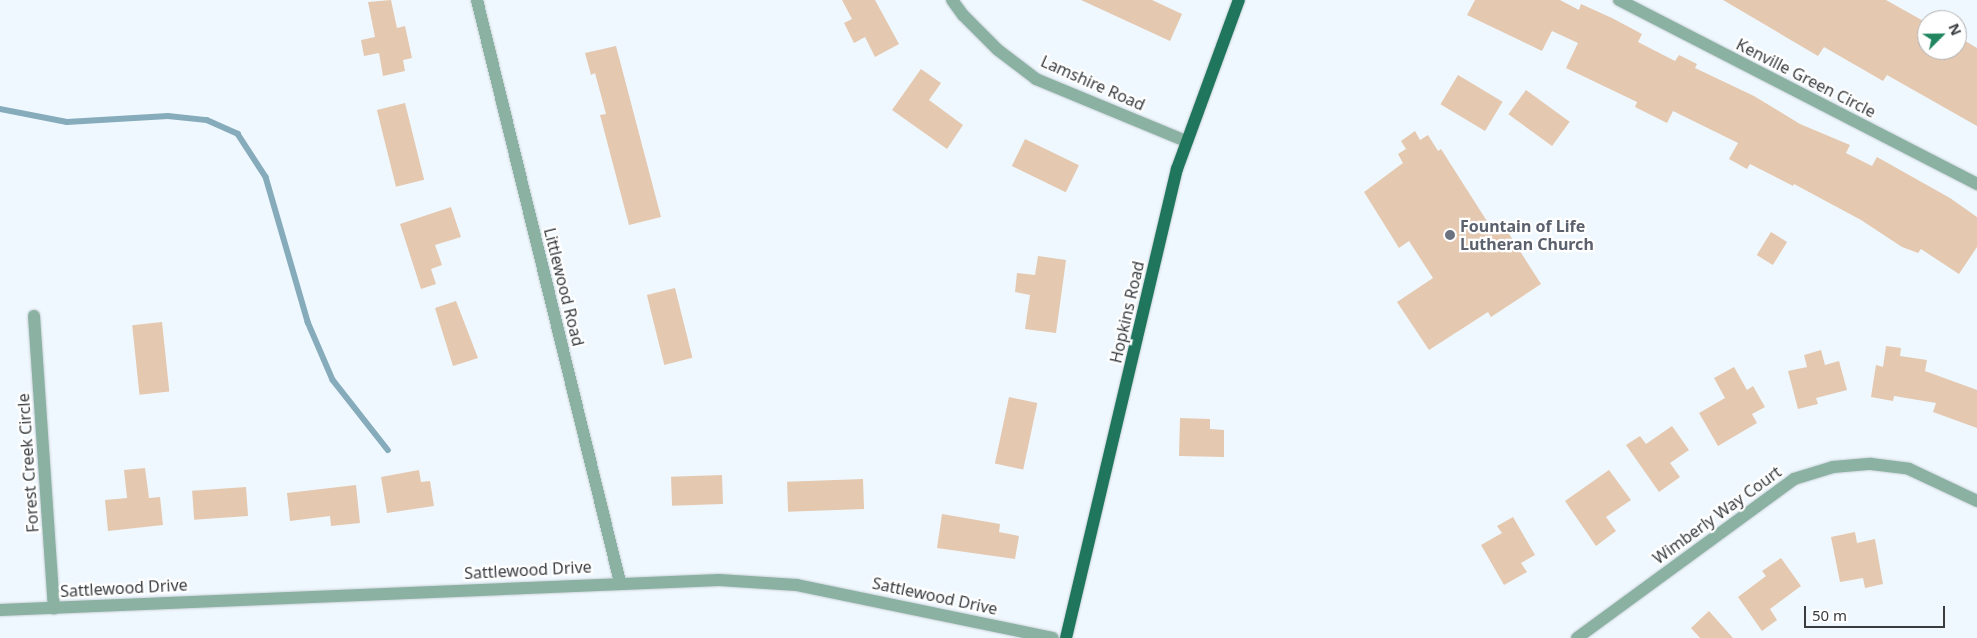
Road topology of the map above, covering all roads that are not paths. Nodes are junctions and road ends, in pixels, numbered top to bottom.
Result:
1 (477, 0) edge
2 (952, 0) edge
3 (1239, 0) edge
4 (1619, 0) edge
5 (1186, 141) junction
6 (1977, 184) edge
7 (34, 316) dead end
8 (1977, 501) edge
9 (620, 582) junction
10 (54, 608) junction
11 (0, 610) edge
12 (1053, 638) edge
13 (1066, 638) edge
14 (1577, 638) edge

1 - 9 street, Littlewood Road
2 - 5 street, Lamshire Road
3 - 5 main road, Hopkins Road
4 - 6 street, Kenville Green Circle
5 - 13 main road, Hopkins Road
7 - 10 street, Forest Creek Circle
8 - 14 street, Wimberly Way Court
9 - 10 street, Sattlewood Drive
9 - 12 street, Sattlewood Drive
10 - 11 street, Sattlewood Drive

